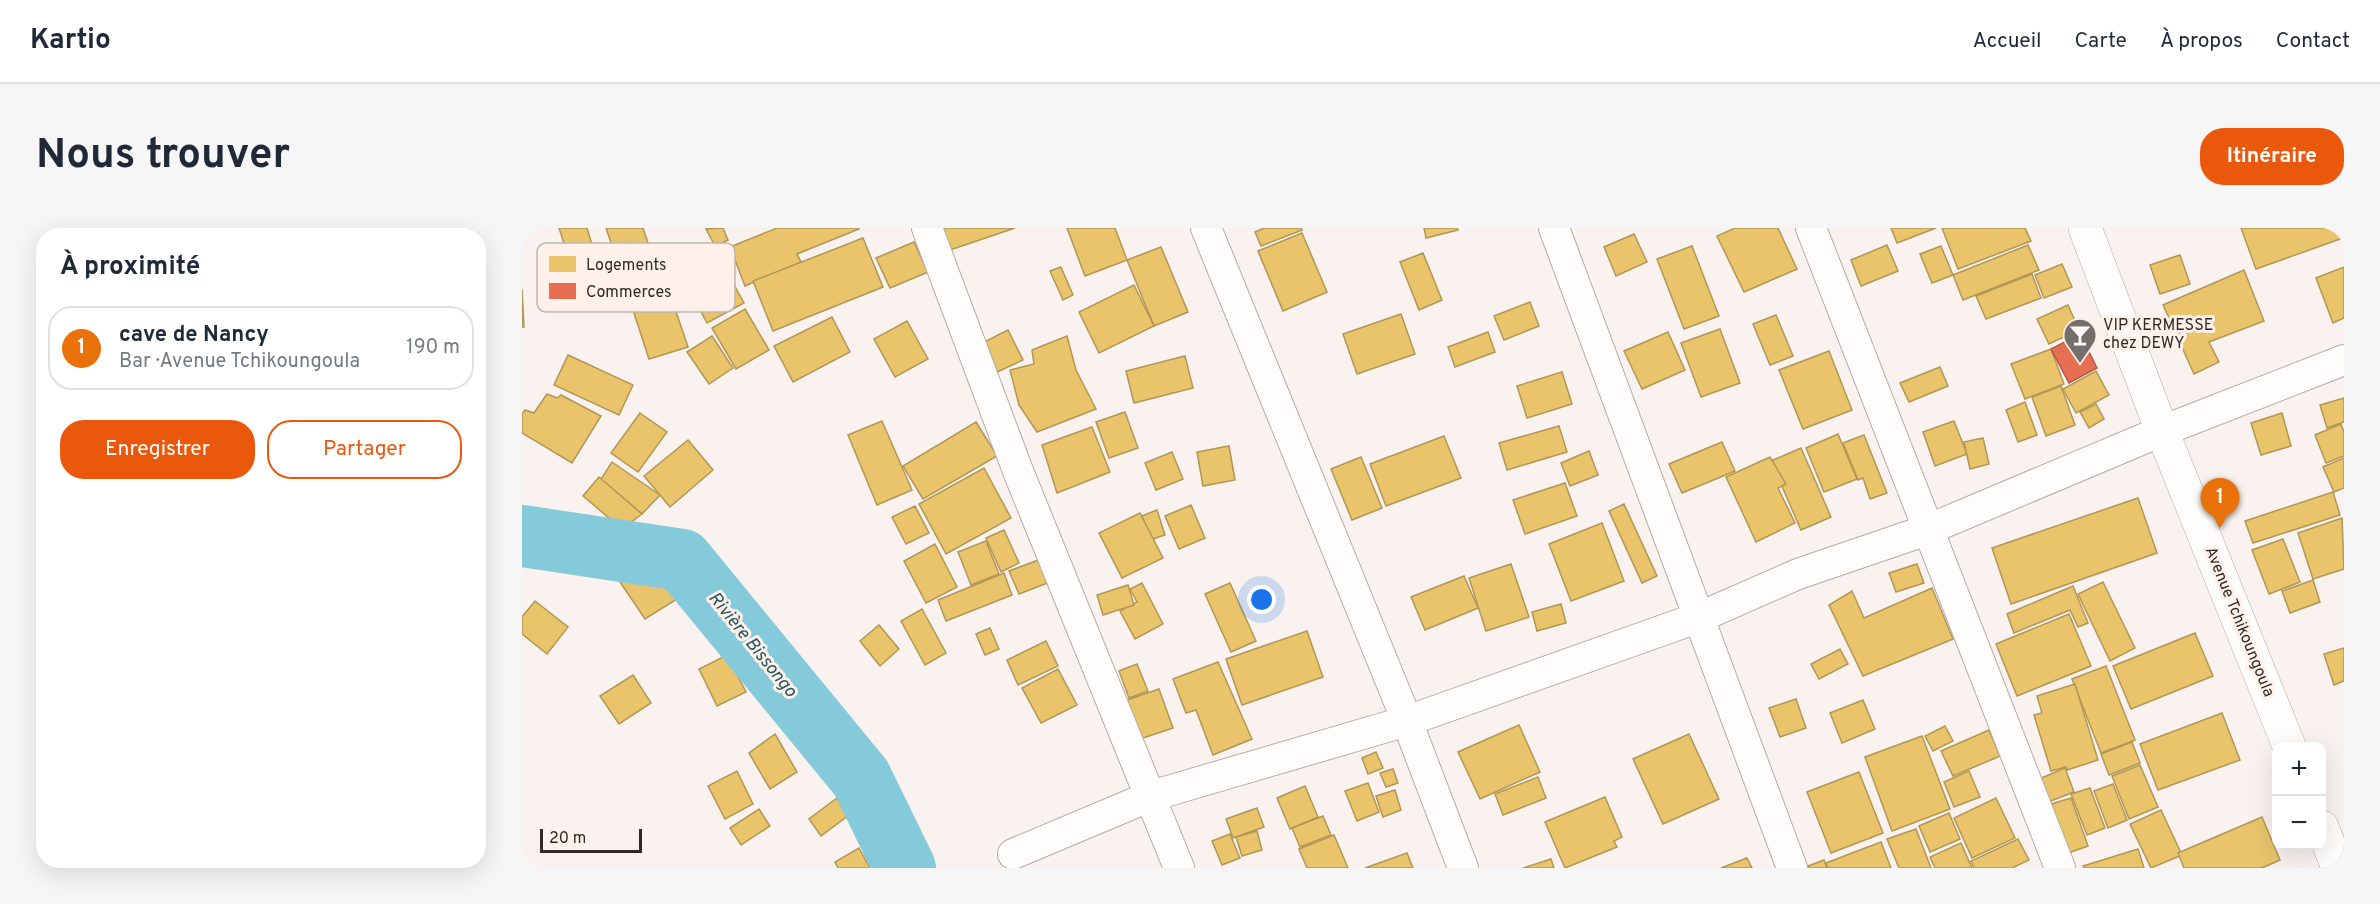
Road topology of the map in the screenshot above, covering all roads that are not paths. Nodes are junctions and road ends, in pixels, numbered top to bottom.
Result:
1 (927, 228) edge
2 (1206, 228) edge
3 (1554, 228) edge
4 (1811, 228) edge
5 (2085, 228) edge
6 (2344, 360) edge
7 (2162, 431) junction
8 (1927, 530) junction
9 (1700, 617) junction
10 (1407, 721) junction
11 (2287, 742) edge
12 (1151, 796) junction
13 (2330, 830) edge
14 (1013, 854) dead end
15 (1179, 868) edge
16 (1462, 868) edge
17 (1792, 868) edge
18 (2060, 868) edge
19 (2338, 868) edge

1 - 12 street
2 - 10 street
3 - 9 street
4 - 8 street
5 - 7 street, Avenue Tchikoungoula
6 - 7 street
7 - 8 street
7 - 11 street, Avenue Tchikoungoula
8 - 9 street
8 - 18 street
9 - 10 street
9 - 17 street
10 - 12 street
10 - 16 street
12 - 14 street
12 - 15 street
13 - 19 street

